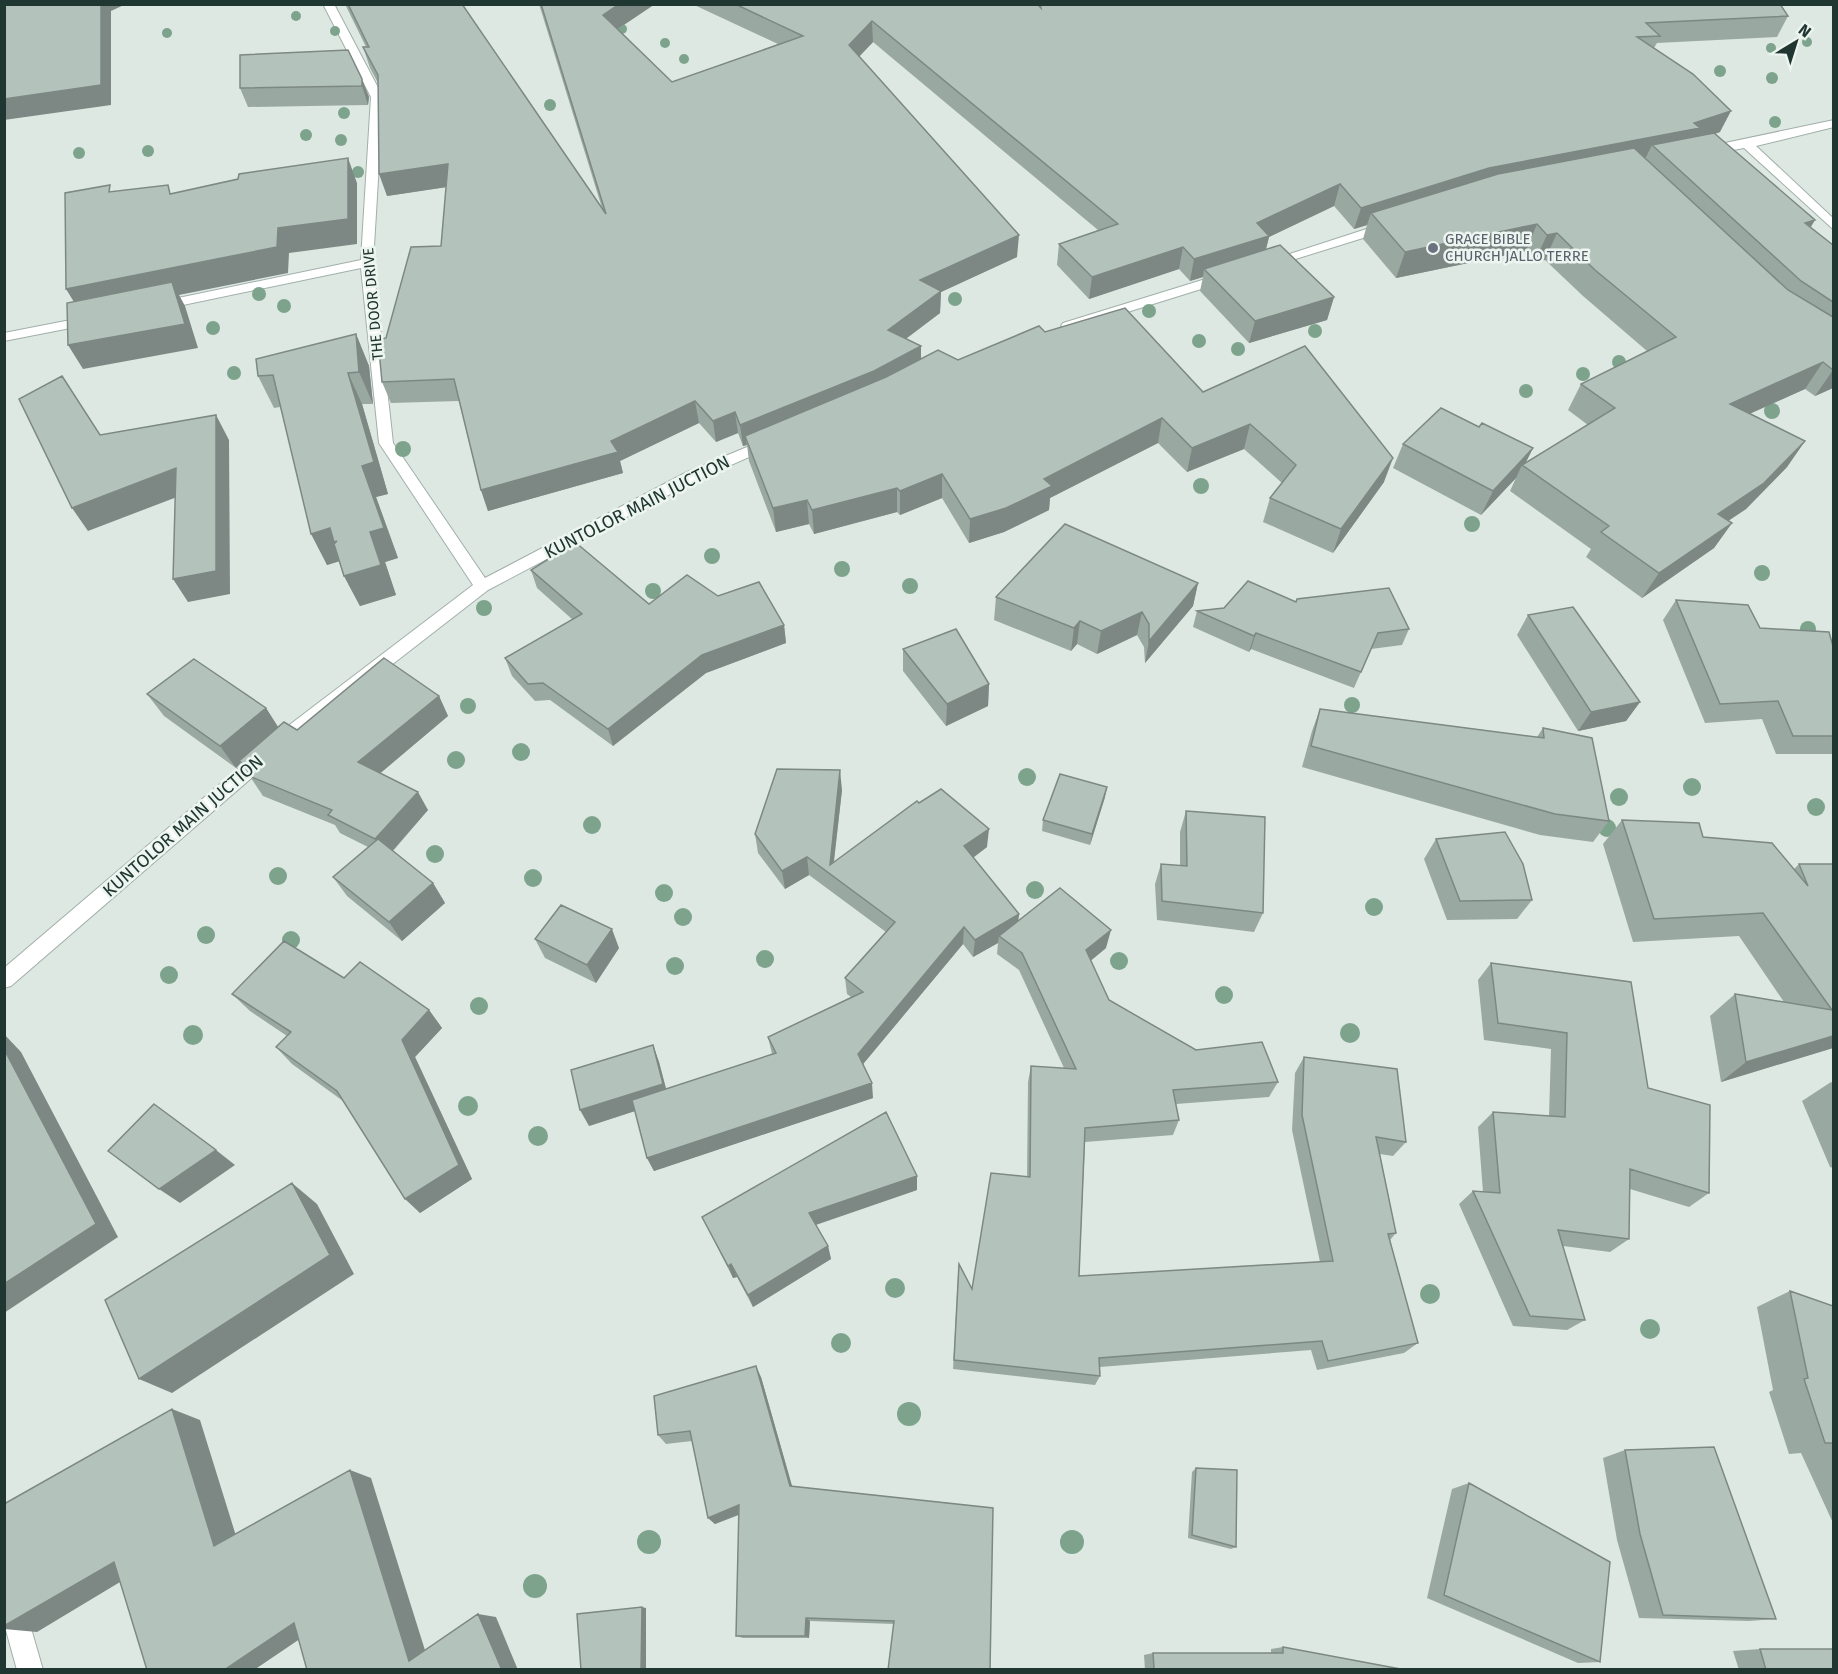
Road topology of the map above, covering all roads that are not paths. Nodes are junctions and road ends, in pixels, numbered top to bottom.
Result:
1 (328, 4) edge
2 (1833, 123) edge
3 (1747, 144) junction
4 (1694, 153) edge
5 (1406, 220) edge
6 (1833, 226) edge
7 (367, 263) junction
8 (1258, 266) edge
9 (1235, 273) edge
10 (145, 308) edge
11 (110, 316) edge
12 (1052, 330) edge
13 (4, 337) edge
14 (786, 436) edge
15 (482, 586) junction
16 (4, 980) edge
17 (4, 1576) edge
18 (30, 1670) edge

1 - 7 street, THE DOOR DRIVE
2 - 3 street
3 - 4 street
3 - 6 street
5 - 8 street
7 - 10 street
7 - 15 street, THE DOOR DRIVE
9 - 12 street
11 - 13 street
14 - 15 street, KUNTOLOR MAIN JUCTION
15 - 16 street, KUNTOLOR MAIN JUCTION
17 - 18 street

